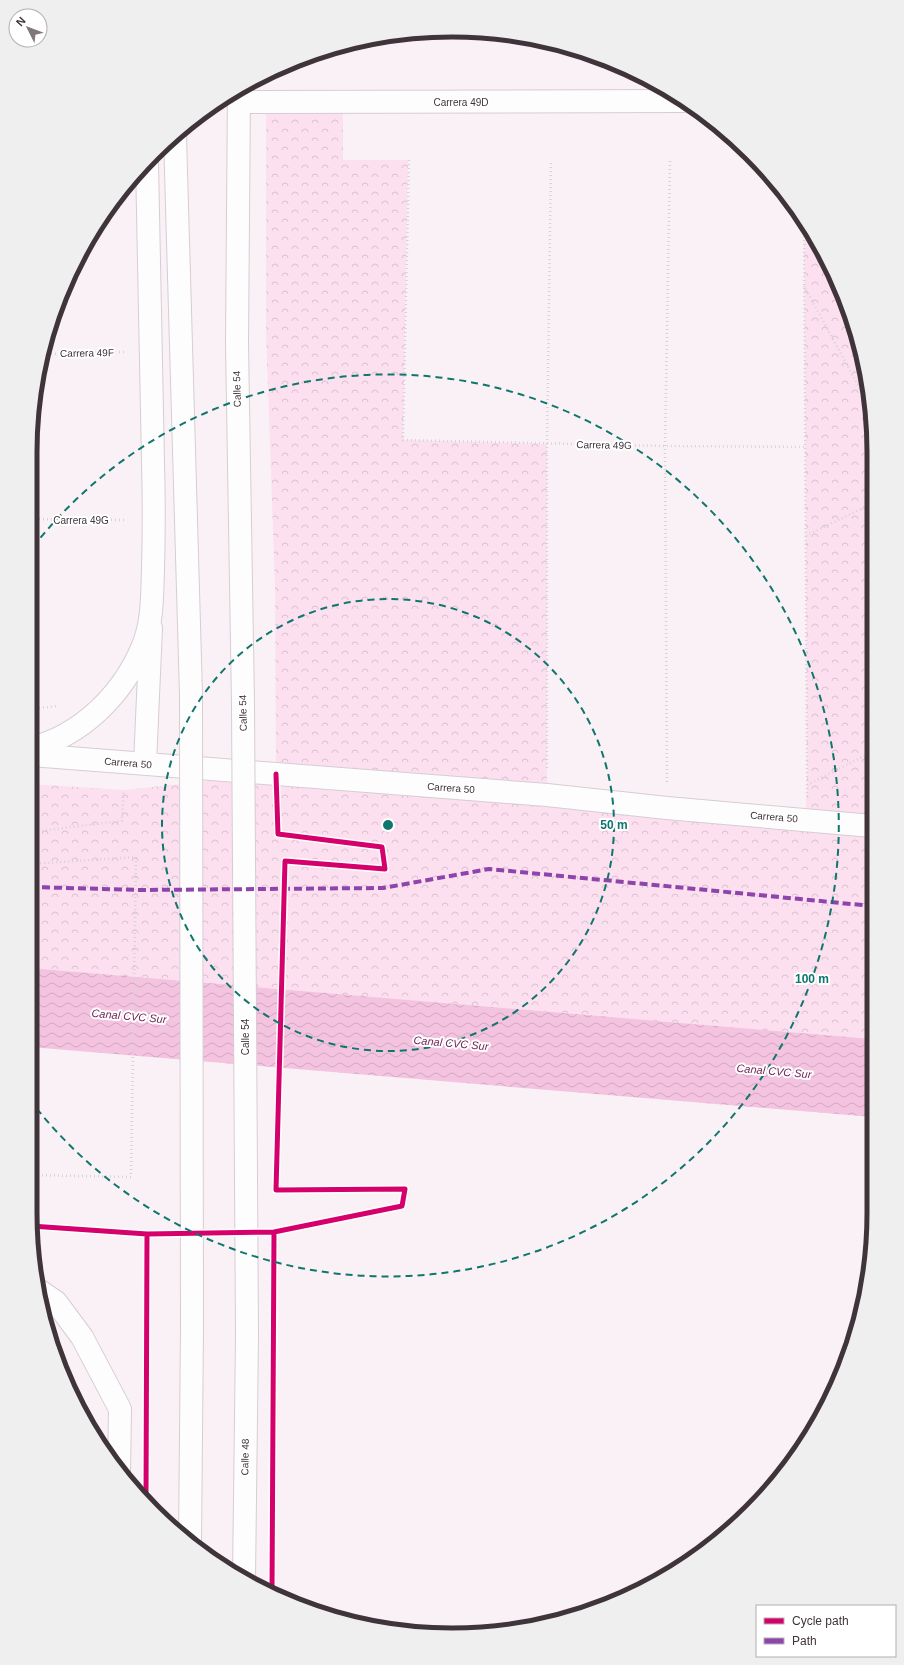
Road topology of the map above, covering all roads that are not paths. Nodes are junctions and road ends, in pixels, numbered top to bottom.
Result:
1 (239, 96) edge
2 (673, 101) edge
3 (175, 143) edge
4 (148, 170) edge
5 (152, 613) junction
6 (37, 746) edge
7 (37, 756) edge
8 (135, 763) junction
9 (867, 826) edge
10 (45, 1295) edge
11 (247, 1336) joint
12 (119, 1461) edge
13 (190, 1535) edge
14 (244, 1572) edge

1 - 2 main road, Carrera 49D
1 - 11 main road, Calle 54, bridge
3 - 13 main road, bridge
4 - 5 main road
5 - 6 main road
5 - 8 main road
7 - 8 main road, Carrera 50
8 - 9 main road, Carrera 50
10 - 12 main road
11 - 14 main road, Calle 48

